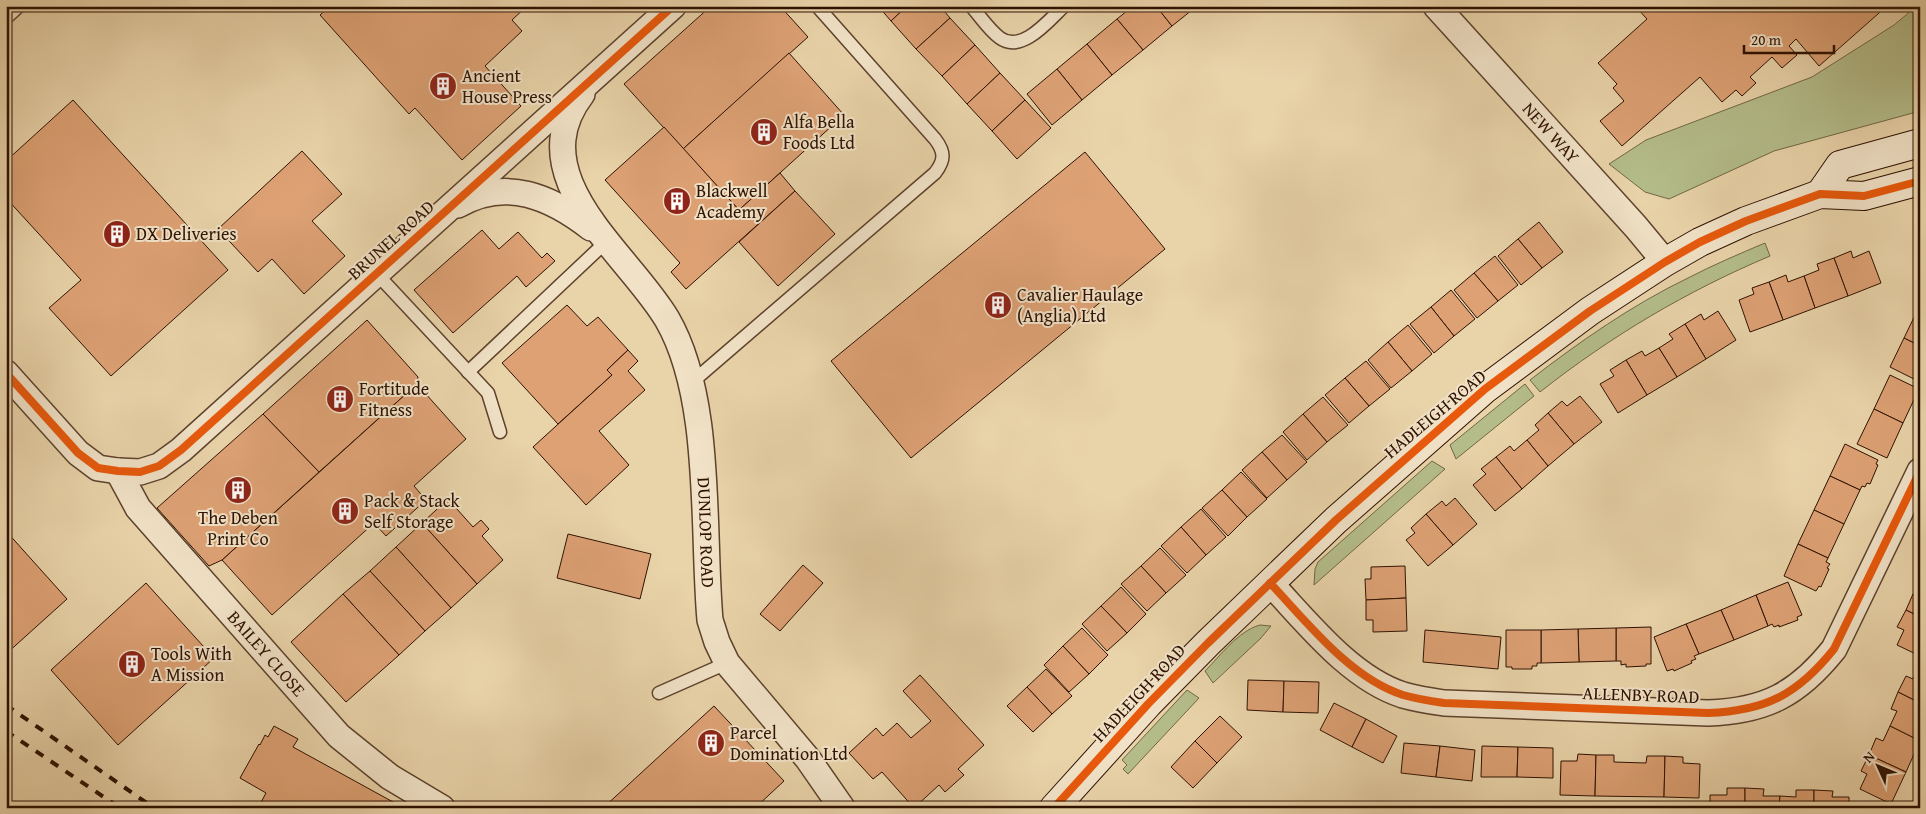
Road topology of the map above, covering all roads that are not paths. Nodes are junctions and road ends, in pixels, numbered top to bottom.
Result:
1 (19, 6) edge
2 (673, 6) edge
3 (817, 6) edge
4 (971, 6) edge
5 (1064, 6) edge
6 (1436, 6) edge
7 (6, 18) edge
8 (599, 72) junction
9 (1920, 143) edge
10 (1920, 181) edge
11 (1820, 194) junction
12 (438, 217) junction
13 (606, 241) junction
14 (1665, 262) junction
15 (376, 273) junction
16 (468, 372) junction
17 (6, 373) edge
18 (691, 383) junction
19 (500, 432) dead end
20 (1920, 470) edge
21 (118, 471) junction
22 (1270, 583) junction
23 (727, 663) junction
24 (659, 693) dead end
25 (442, 808) edge
26 (842, 808) edge
27 (1055, 808) edge

1 - 7 lane
2 - 8 street, BRUNEL ROAD
3 - 18 lane
4 - 5 lane
6 - 14 street, NEW WAY
8 - 12 street, BRUNEL ROAD
8 - 13 street, DUNLOP ROAD
9 - 11 street
10 - 11 street, HADLEIGH ROAD
11 - 14 street, HADLEIGH ROAD
12 - 13 street, DUNLOP ROAD
12 - 15 street, BRUNEL ROAD
13 - 16 lane
13 - 18 street, DUNLOP ROAD
14 - 22 street, HADLEIGH ROAD
15 - 16 lane
15 - 21 street, BRUNEL ROAD
16 - 19 lane
17 - 21 street, BRUNEL ROAD
18 - 23 street, DUNLOP ROAD
20 - 22 street, ALLENBY ROAD
21 - 25 street, BAILEY CLOSE
22 - 27 street, HADLEIGH ROAD
23 - 24 lane
23 - 26 street, DUNLOP ROAD

